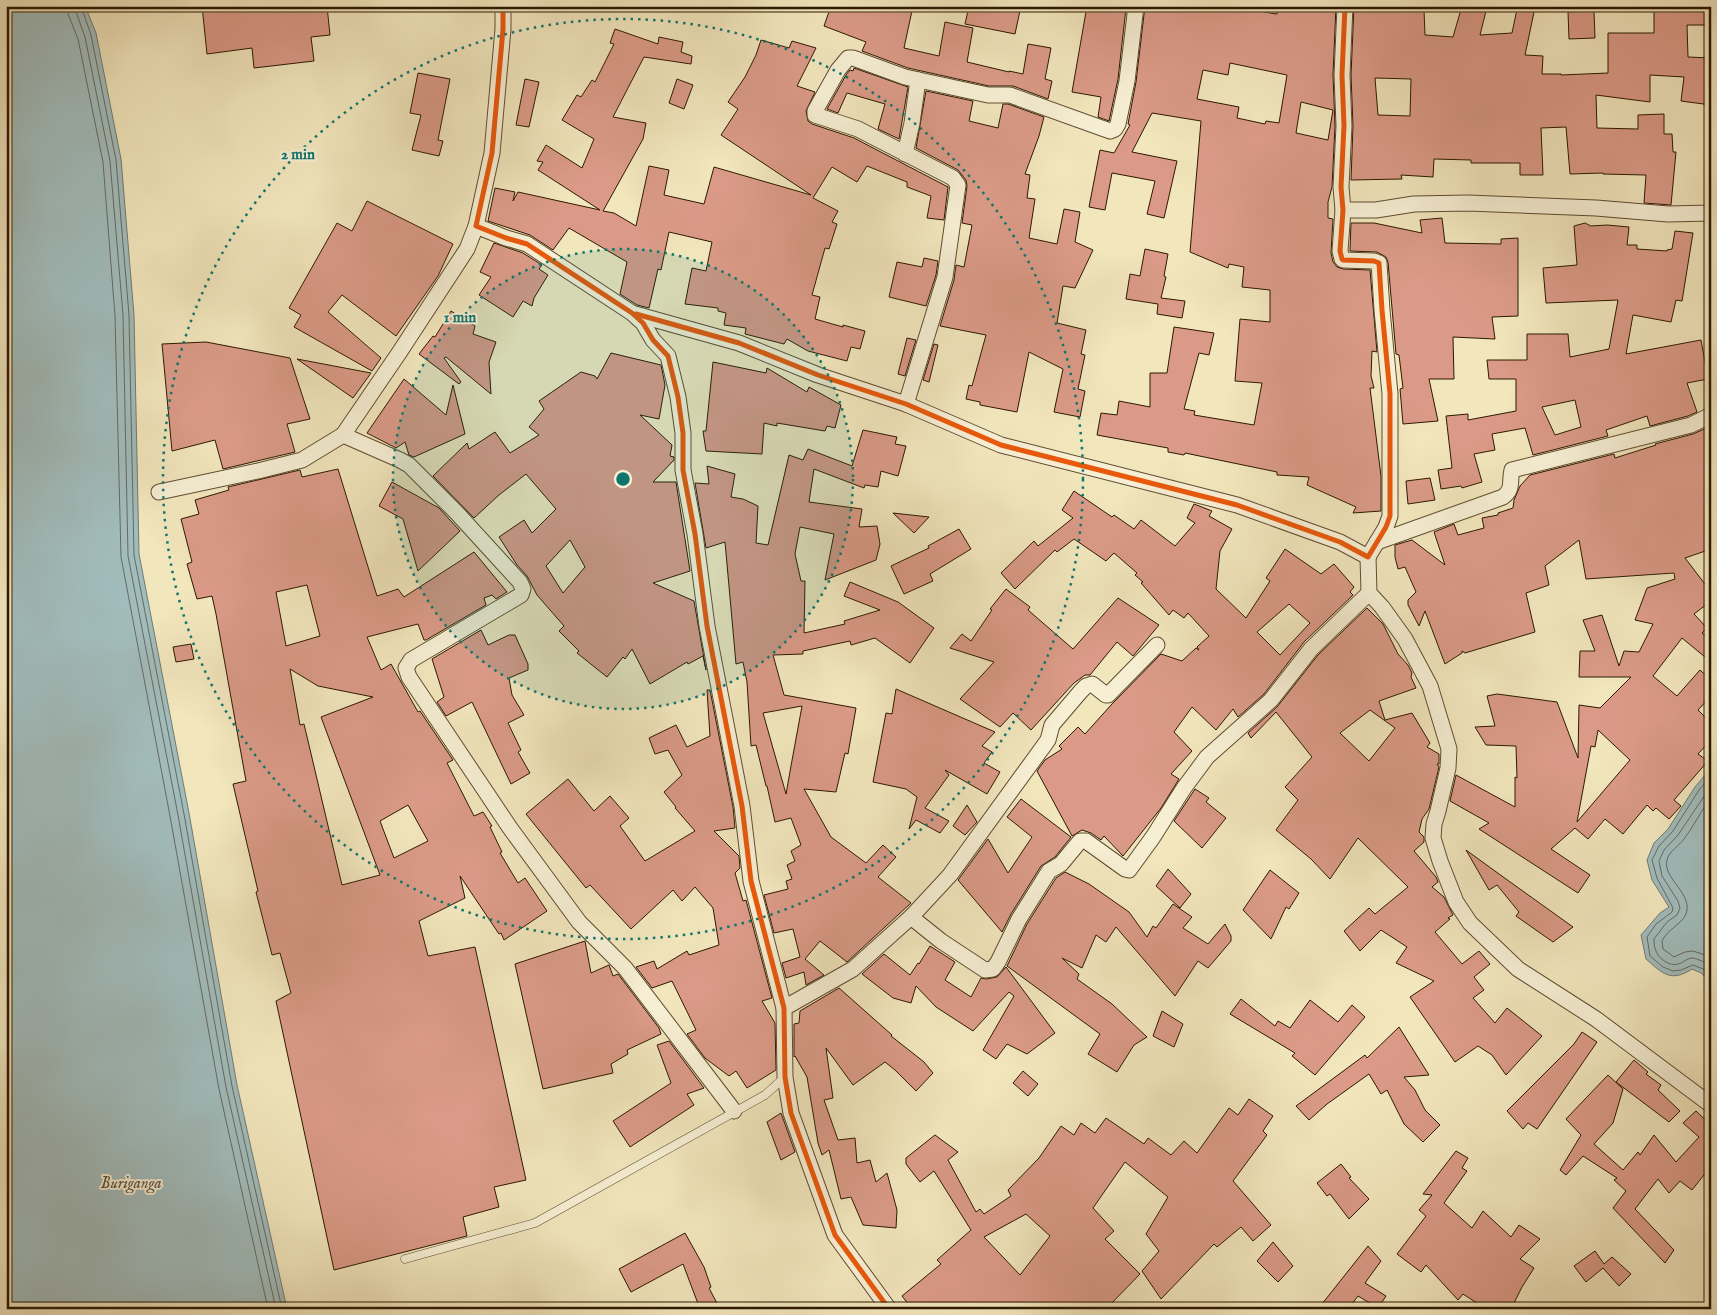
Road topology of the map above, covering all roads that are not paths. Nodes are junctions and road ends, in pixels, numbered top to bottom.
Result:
1 (503, 6) edge
2 (1136, 6) edge
3 (1344, 6) edge
4 (918, 80) junction
5 (904, 154) junction
6 (1344, 210) junction
7 (1711, 213) edge
8 (476, 226) junction
9 (632, 313) junction
10 (906, 404) junction
11 (1711, 416) edge
12 (343, 435) junction
13 (159, 492) dead end
14 (1377, 542) junction
15 (1368, 557) junction
16 (1370, 593) junction
17 (1157, 645) dead end
18 (911, 917) junction
19 (784, 1008) junction
20 (785, 1077) junction
21 (1711, 1105) edge
22 (734, 1111) junction
23 (405, 1258) dead end
24 (889, 1309) edge

1 - 8 street
2 - 4 street
3 - 6 street
4 - 5 street
4 - 5 street
5 - 10 street
6 - 7 street
6 - 14 street
8 - 9 street
8 - 12 street
9 - 10 street
9 - 19 street
10 - 15 street
11 - 14 street
12 - 13 street
12 - 22 street
14 - 15 street
15 - 16 street
16 - 18 street
16 - 21 street
17 - 18 street
18 - 19 street
19 - 20 street
20 - 22 lane
20 - 24 street
22 - 23 lane

